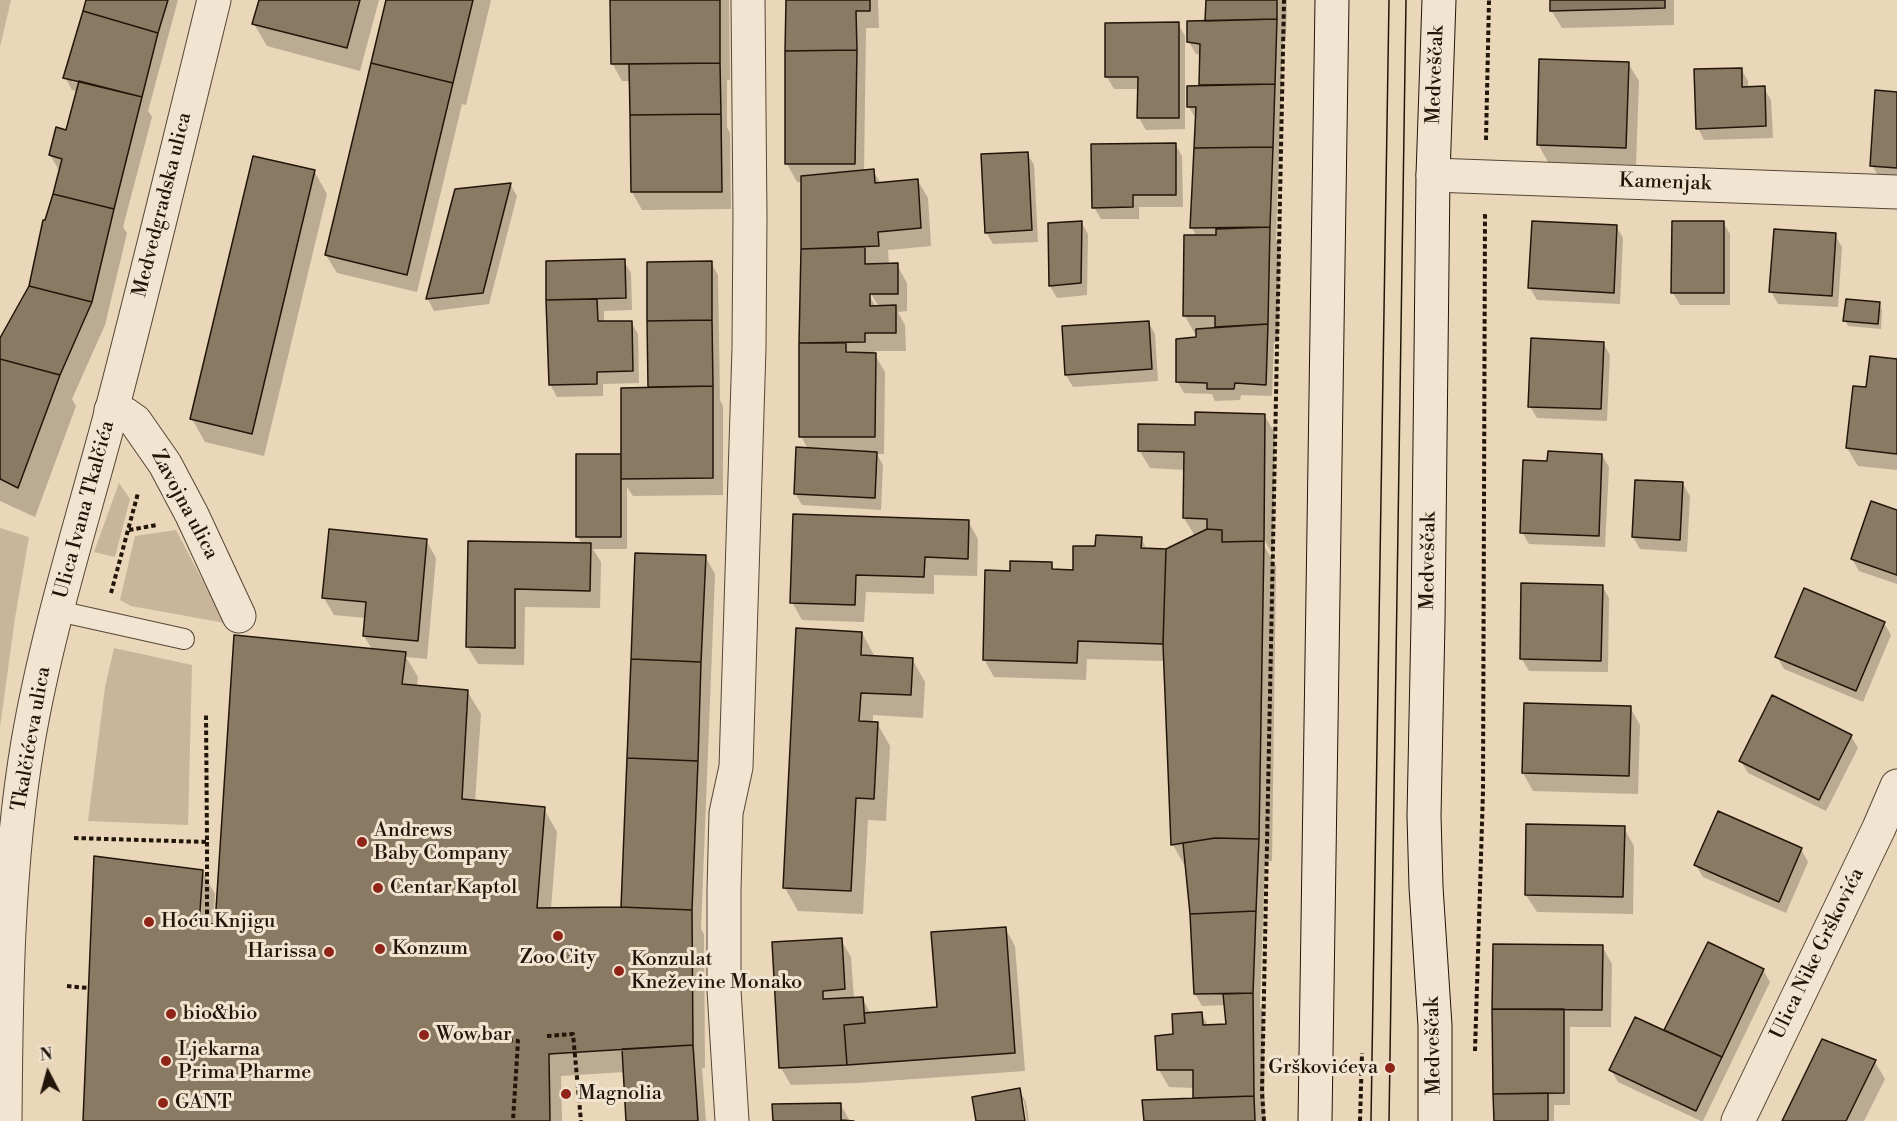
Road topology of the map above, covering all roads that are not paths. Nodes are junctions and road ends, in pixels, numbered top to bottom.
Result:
1 (214, 0) edge
2 (748, 0) edge
3 (1332, 0) edge
4 (1439, 0) edge
5 (1433, 175) junction
6 (1897, 192) edge
7 (111, 410) junction
8 (58, 611) junction
9 (239, 616) dead end
10 (184, 639) dead end
11 (1897, 786) edge
12 (5, 1121) edge
13 (732, 1121) edge
14 (1315, 1121) edge
15 (1435, 1121) edge
16 (1738, 1121) edge

1 - 7 street, Medvedgradska ulica
2 - 13 street
3 - 14 street
4 - 5 street, Medveščak
5 - 6 street, Kamenjak
5 - 15 street, Medveščak
7 - 8 street, Ulica Ivana Tkalčića
7 - 9 street, Zavojna ulica
8 - 10 lane
8 - 12 street, Tkalčićeva ulica
11 - 16 street, Ulica Nike Grškovića

